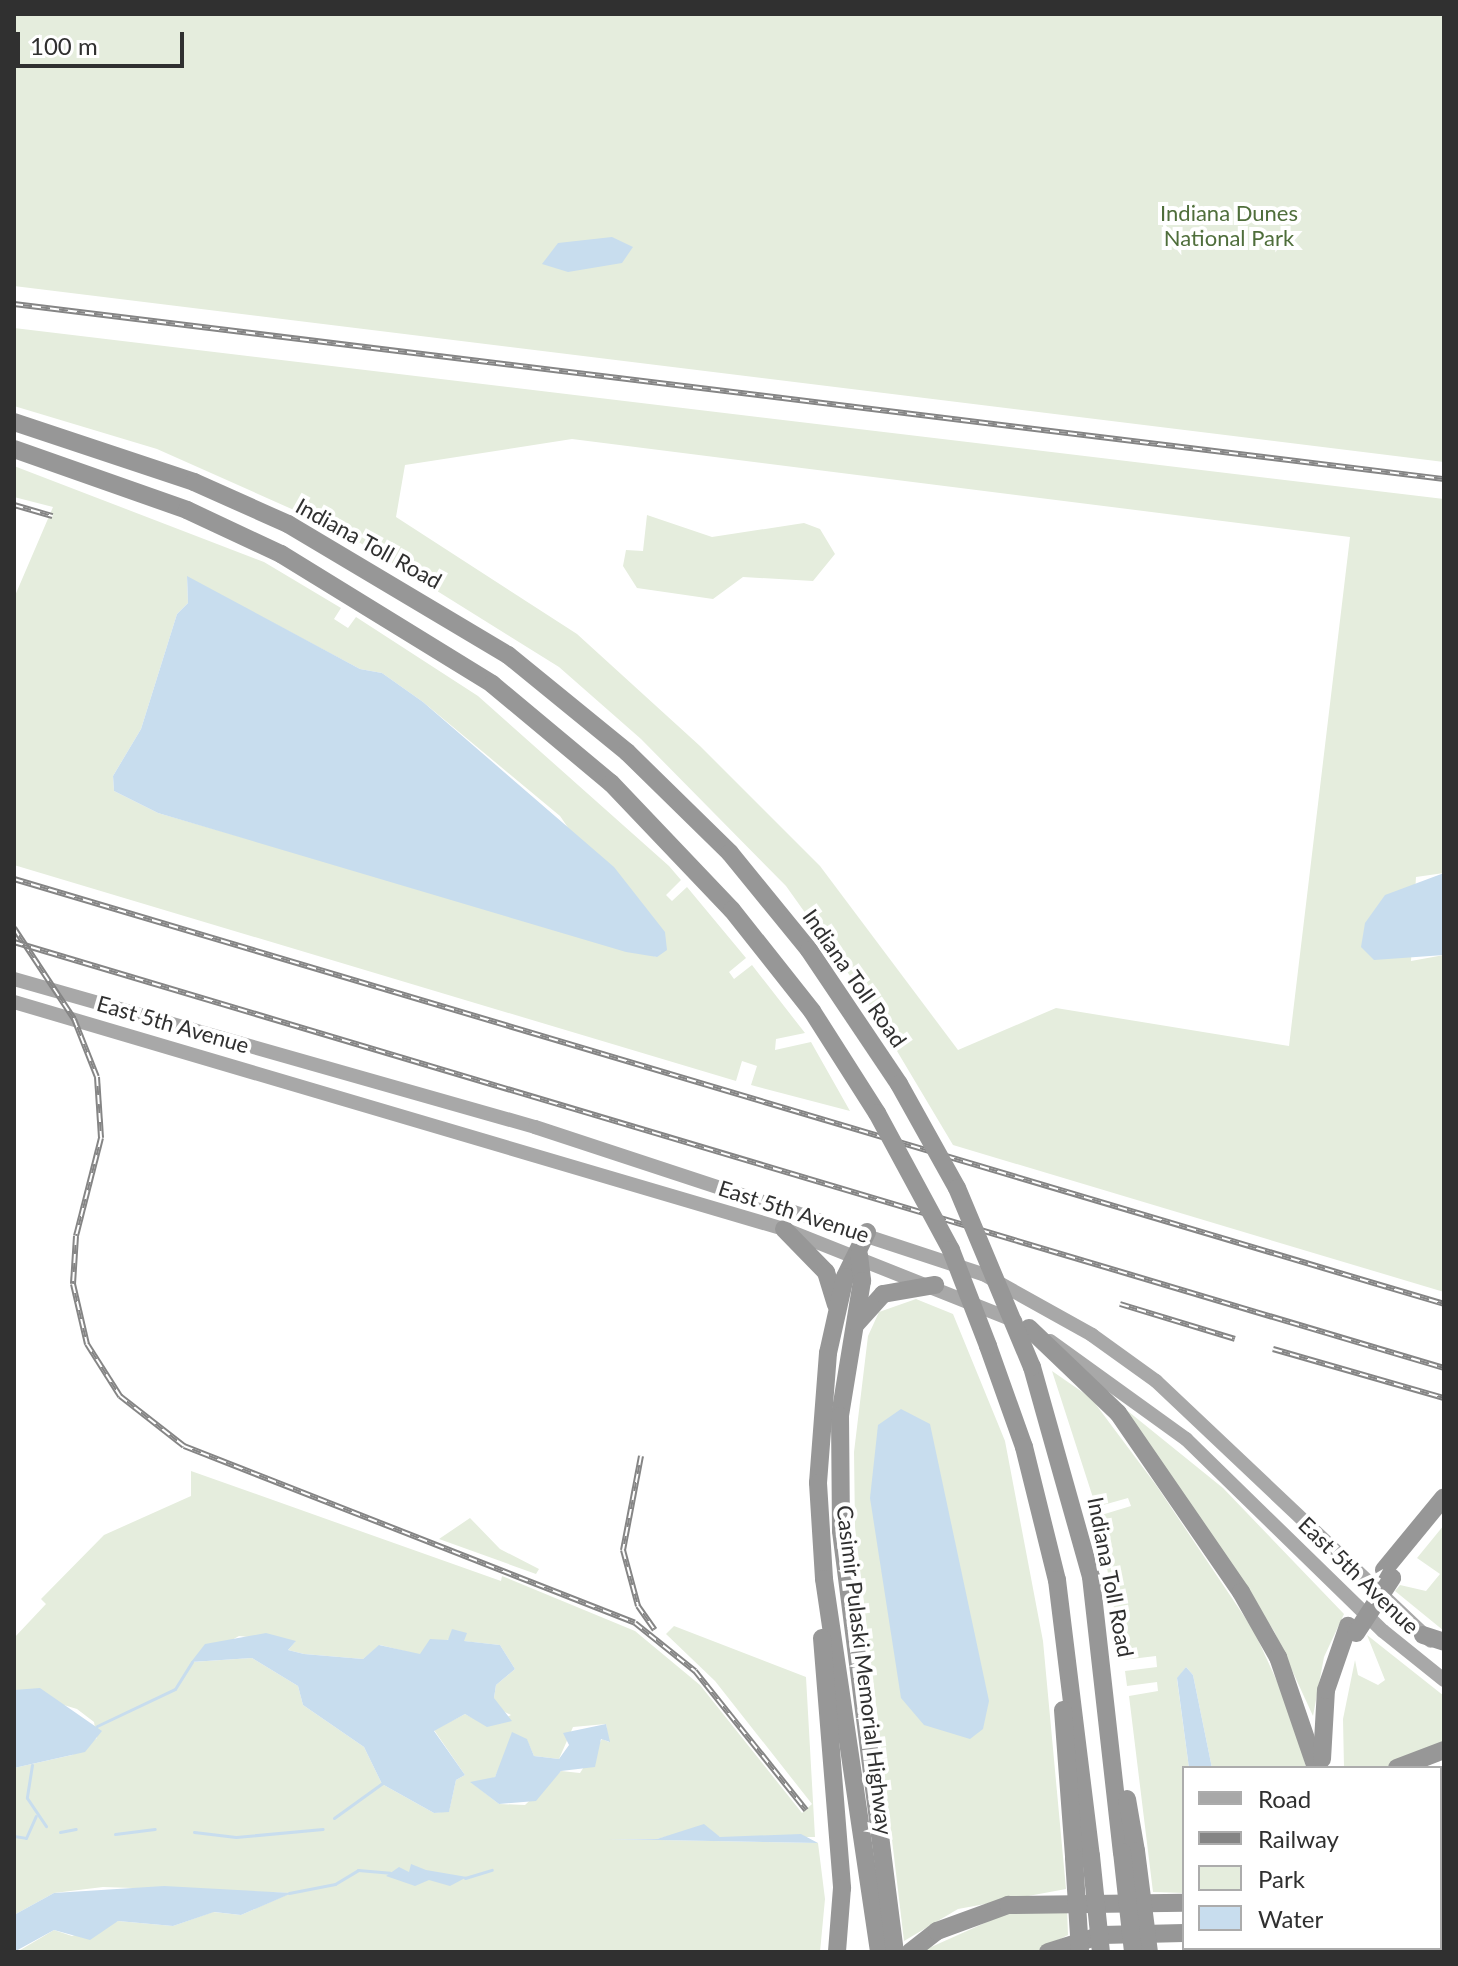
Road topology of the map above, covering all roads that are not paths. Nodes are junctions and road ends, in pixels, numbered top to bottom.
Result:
1 (14, 422) edge
2 (14, 449) edge
3 (14, 979) edge
4 (14, 1002) edge
5 (784, 1229) junction
6 (867, 1232) junction
7 (859, 1255) junction
8 (935, 1285) junction
9 (837, 1309) junction
10 (853, 1328) junction
11 (1029, 1328) junction
12 (818, 1483) junction
13 (1444, 1497) edge
14 (1444, 1512) edge
15 (1388, 1574) junction
16 (824, 1579) junction
17 (1352, 1630) junction
18 (1423, 1635) junction
19 (1444, 1642) edge
20 (1444, 1651) edge
21 (856, 1656) junction
22 (1444, 1680) edge
23 (1444, 1750) edge
24 (1315, 1766) edge
25 (1323, 1766) edge
26 (1333, 1766) edge
27 (1402, 1766) edge
28 (1129, 1852) junction
29 (1083, 1857) junction
30 (1182, 1903) edge
31 (1182, 1933) edge
32 (878, 1946) edge
33 (837, 1952) edge
34 (895, 1952) edge
35 (910, 1952) edge
36 (1048, 1952) edge
37 (1080, 1952) edge
38 (1101, 1952) edge
39 (1133, 1952) edge
40 (1149, 1952) edge

1 - 28 highway, Indiana Toll Road, bridge
2 - 29 highway, bridge
3 - 6 main road, East 5th Avenue
4 - 5 main road, East 5th Avenue
5 - 7 main road, East 5th Avenue
5 - 9 highway
6 - 7 highway, Casimir Pulaski Memorial Highway
6 - 18 main road, East 5th Avenue
7 - 8 main road, East 5th Avenue
7 - 9 highway, Casimir Pulaski Memorial Highway
7 - 10 highway, Casimir Pulaski Memorial Highway
8 - 10 highway
8 - 11 main road, East 5th Avenue
9 - 12 highway, Casimir Pulaski Memorial Highway
10 - 21 highway, Casimir Pulaski Memorial Highway
11 - 22 main road, East 5th Avenue
11 - 24 highway
12 - 16 highway, Casimir Pulaski Memorial Highway
12 - 21 highway
13 - 15 highway
14 - 15 highway
15 - 17 highway, bridge
16 - 32 highway, Casimir Pulaski Memorial Highway
16 - 33 highway
17 - 25 highway
17 - 26 highway
18 - 19 highway
18 - 20 main road, East 5th Avenue
21 - 34 highway, Casimir Pulaski Memorial Highway
23 - 27 highway
28 - 39 highway, Indiana Toll Road, bridge
28 - 40 highway, bridge
29 - 37 highway, bridge
29 - 38 highway, bridge
30 - 35 highway
31 - 36 highway

